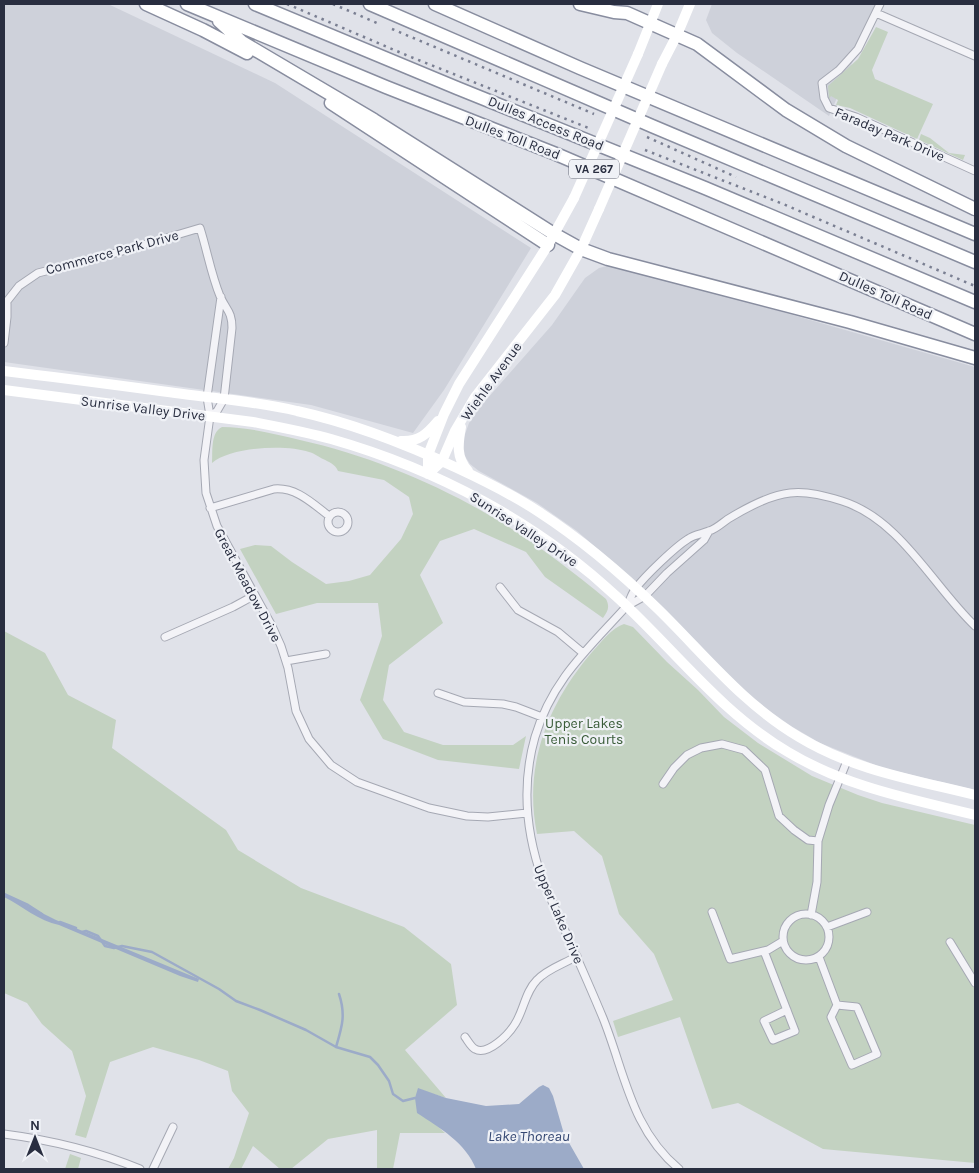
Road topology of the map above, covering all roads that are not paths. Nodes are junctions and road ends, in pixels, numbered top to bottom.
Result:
1 (146, 4) edge
2 (187, 4) edge
3 (255, 4) edge
4 (370, 4) edge
5 (434, 4) edge
6 (580, 4) edge
7 (658, 4) edge
8 (690, 4) edge
9 (880, 4) edge
10 (209, 13) junction
11 (876, 13) junction
12 (649, 23) junction
13 (677, 35) junction
14 (975, 56) edge
15 (975, 171) edge
16 (975, 209) edge
17 (975, 234) edge
18 (551, 239) junction
19 (581, 248) junction
20 (975, 262) edge
21 (221, 297) junction
22 (975, 302) edge
23 (5, 304) edge
24 (975, 334) edge
25 (4, 343) edge
26 (975, 358) edge
27 (4, 370) edge
28 (4, 390) edge
29 (207, 397) junction
30 (224, 399) junction
31 (444, 414) junction
32 (464, 414) junction
33 (210, 416) junction
34 (395, 441) junction
35 (428, 455) junction
36 (442, 461) junction
37 (428, 474) junction
38 (472, 475) junction
39 (210, 508) junction
40 (329, 516) dead end
41 (709, 532) junction
42 (500, 588) dead end
43 (636, 588) junction
44 (255, 595) junction
45 (645, 596) junction
46 (627, 606) junction
47 (975, 626) edge
48 (165, 637) dead end
49 (583, 653) junction
50 (326, 654) dead end
51 (286, 661) junction
52 (438, 693) dead end
53 (542, 718) junction
54 (847, 761) junction
55 (840, 778) junction
56 (663, 784) dead end
57 (975, 795) edge
58 (527, 814) junction
59 (975, 815) edge
60 (818, 842) junction
61 (712, 912) dead end
62 (867, 912) dead end
63 (811, 915) junction
64 (827, 927) junction
65 (783, 940) junction
66 (950, 942) dead end
67 (764, 951) junction
68 (577, 956) junction
69 (819, 957) junction
70 (975, 981) edge
71 (837, 1005) junction
72 (787, 1010) junction
73 (466, 1037) dead end
74 (173, 1126) dead end
75 (4, 1134) edge
76 (140, 1169) edge
77 (153, 1169) edge
78 (680, 1169) edge

1 - 18 highway
2 - 10 highway, Dulles Toll Road / VA 267
3 - 22 highway, Dulles Access Road
4 - 20 highway
5 - 17 highway
6 - 12 highway
7 - 12 main road, Wiehle Avenue
8 - 13 main road, Wiehle Avenue
9 - 11 street
10 - 18 highway
10 - 24 highway, Dulles Toll Road / VA 267
11 - 14 street
11 - 15 street, Faraday Park Drive
12 - 13 highway
12 - 18 main road, Wiehle Avenue, bridge
13 - 16 highway
13 - 19 main road, Wiehle Avenue, bridge
18 - 19 highway
18 - 31 main road, Wiehle Avenue
19 - 26 highway
19 - 32 main road, Wiehle Avenue
21 - 23 street, Commerce Park Drive
21 - 29 street, Great Meadow Drive
21 - 30 street
23 - 25 street, Commerce Park Drive
27 - 29 main road, Sunrise Valley Drive
28 - 33 main road, Sunrise Valley Drive
29 - 30 main road, Sunrise Valley Drive
29 - 33 street, Great Meadow Drive
30 - 33 street
30 - 34 main road, Sunrise Valley Drive
31 - 34 main road
31 - 35 main road, Wiehle Avenue
32 - 36 main road, Wiehle Avenue
32 - 38 main road
33 - 37 main road, Sunrise Valley Drive
33 - 39 street, Great Meadow Drive
34 - 35 main road, Sunrise Valley Drive
35 - 36 main road, Sunrise Valley Drive
35 - 37 main road, Wiehle Avenue
36 - 37 main road, Wiehle Avenue
36 - 38 main road, Sunrise Valley Drive
37 - 46 main road, Sunrise Valley Drive
38 - 43 main road, Sunrise Valley Drive
39 - 40 street
39 - 44 street, Great Meadow Drive
41 - 43 street
41 - 45 street
41 - 47 street
42 - 49 street
43 - 45 main road, Sunrise Valley Drive
43 - 46 street
44 - 48 street
44 - 51 street, Great Meadow Drive
45 - 46 street
45 - 54 main road, Sunrise Valley Drive
46 - 49 street, Upper Lake Drive
46 - 55 main road, Sunrise Valley Drive
49 - 53 street, Upper Lake Drive
50 - 51 street
51 - 58 street, Great Meadow Drive
52 - 53 street
53 - 58 street, Upper Lake Drive
54 - 55 street
54 - 57 main road, Sunrise Valley Drive
55 - 59 main road, Sunrise Valley Drive
55 - 60 street
56 - 60 street
58 - 68 street, Upper Lake Drive
60 - 63 street
61 - 67 street
62 - 64 street
63 - 64 street
63 - 65 street
64 - 69 street
65 - 67 street
65 - 69 street
66 - 70 street
67 - 72 street
68 - 73 street
68 - 78 street, Upper Lake Drive
69 - 71 street
71 - 71 street
72 - 72 street
74 - 77 street
75 - 76 street

